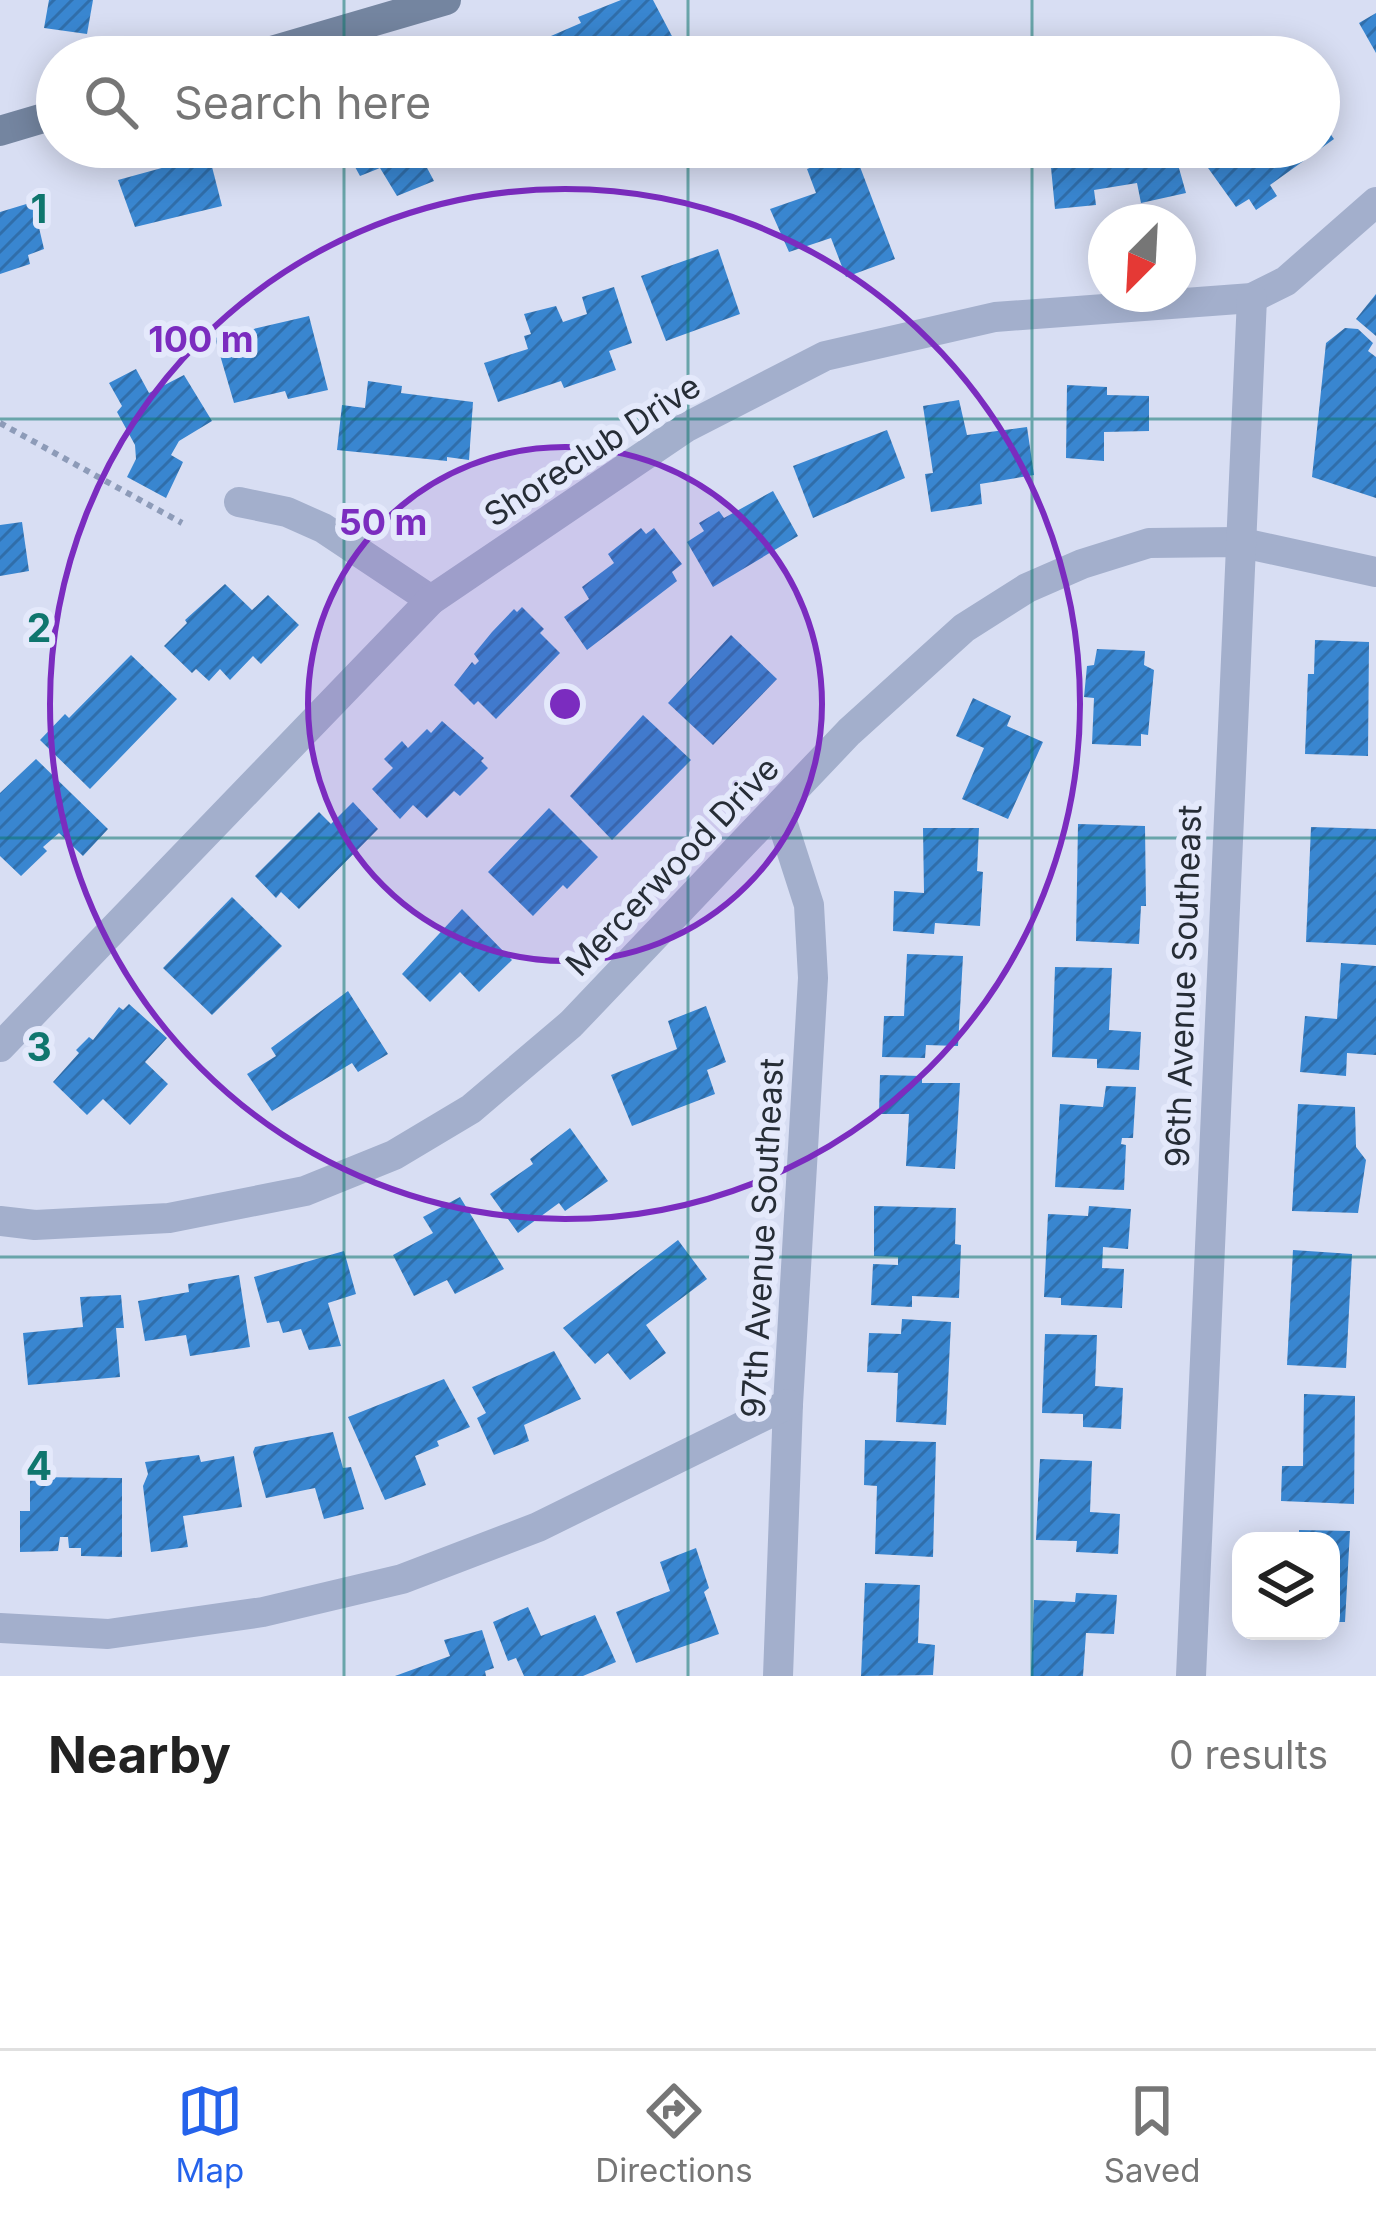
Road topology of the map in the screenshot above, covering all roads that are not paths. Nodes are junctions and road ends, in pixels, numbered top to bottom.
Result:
1 (446, 0) edge
2 (323, 36) edge
3 (36, 120) edge
4 (0, 130) edge
5 (1376, 202) edge
6 (1252, 298) junction
7 (239, 502) dead end
8 (1238, 542) junction
9 (1376, 572) edge
10 (431, 601) junction
11 (778, 809) junction
12 (0, 1047) edge
13 (0, 1221) edge
14 (788, 1404) junction
15 (0, 1628) edge
16 (778, 1676) edge
17 (1191, 1676) edge

1 - 2 street
3 - 4 street
5 - 6 street, Shoreclub Drive
6 - 8 street, 96th Avenue Southeast
6 - 10 street, Shoreclub Drive
7 - 10 street
8 - 9 street, Mercerwood Drive
8 - 11 street, Mercerwood Drive
8 - 17 street, 96th Avenue Southeast
10 - 12 street, Shoreclub Drive
11 - 13 street, Mercerwood Drive
11 - 14 street, 97th Avenue Southeast
14 - 15 street
14 - 16 street, 97th Avenue Southeast

